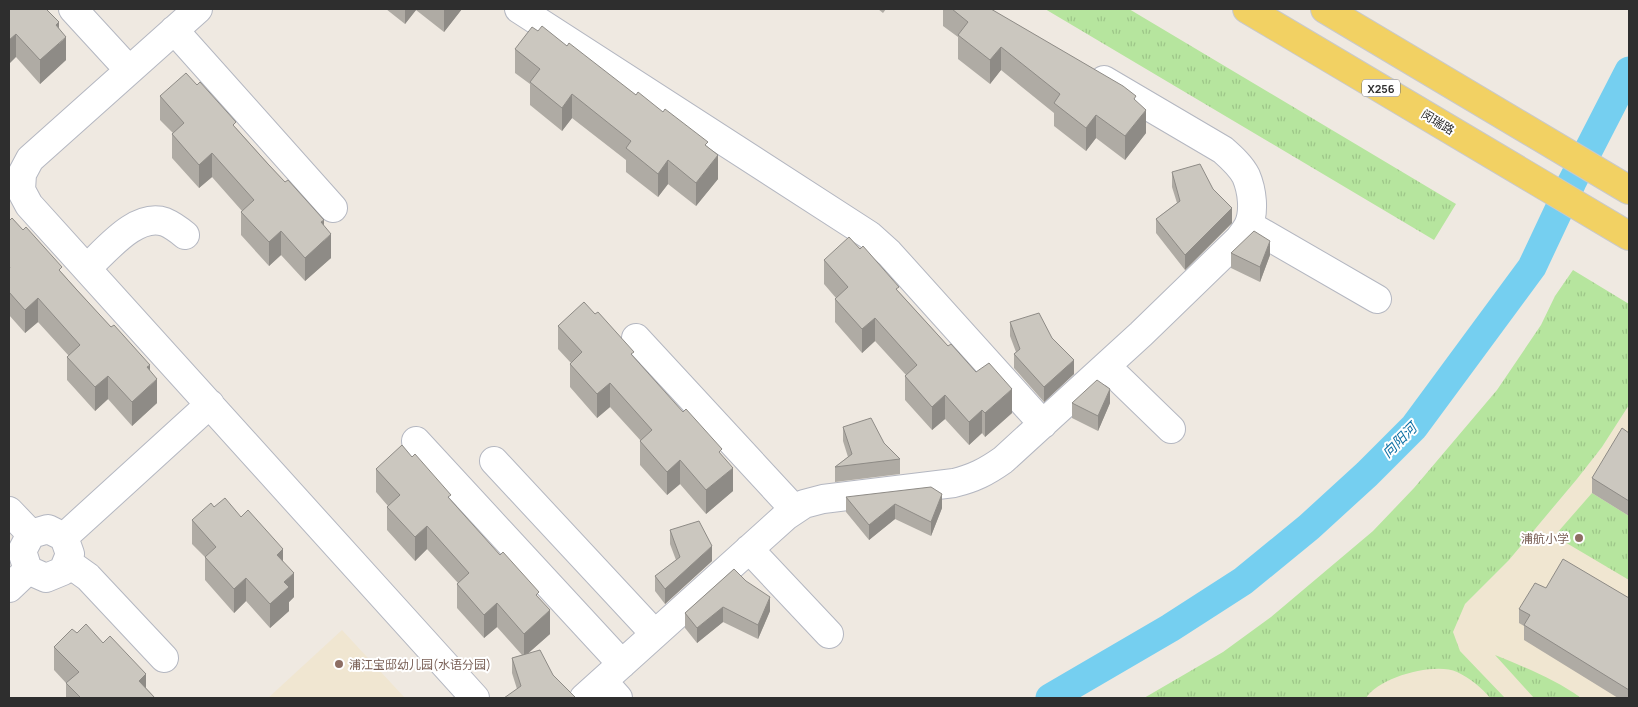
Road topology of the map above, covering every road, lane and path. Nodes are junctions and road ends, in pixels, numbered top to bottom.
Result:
1 (73, 9) edge
2 (198, 9) edge
3 (518, 9) edge
4 (1247, 9) edge
5 (1325, 9) edge
6 (174, 30) junction
7 (129, 70) junction
8 (1085, 70) edge
9 (16, 176) edge
10 (1629, 190) edge
11 (333, 208) dead end
12 (1249, 225) junction
13 (1624, 233) edge
14 (185, 235) dead end
15 (87, 268) junction
16 (1377, 299) dead end
17 (636, 338) dead end
18 (1106, 366) junction
19 (210, 404) junction
20 (1043, 424) junction
21 (1171, 429) dead end
22 (416, 441) dead end
23 (494, 461) dead end
24 (795, 510) junction
25 (9, 511) edge
26 (31, 534) junction
27 (65, 549) junction
28 (750, 549) junction
29 (18, 579) edge
30 (655, 634) junction
31 (829, 634) dead end
32 (164, 658) dead end
33 (607, 685) edge
34 (475, 698) edge

1 - 7 lane
2 - 6 lane
3 - 20 lane
4 - 13 main road, 闵瑞路 / X256
5 - 10 main road
6 - 7 lane
6 - 11 lane
7 - 9 lane
8 - 12 lane
9 - 15 lane
12 - 16 lane
12 - 18 lane
14 - 15 lane
15 - 19 lane
17 - 24 lane
18 - 20 lane
18 - 21 lane
19 - 27 lane
19 - 34 lane
20 - 24 lane
22 - 33 lane
23 - 30 lane
24 - 28 lane
25 - 26 lane
26 - 27 lane
26 - 29 lane
27 - 29 lane
27 - 32 lane
28 - 30 lane
28 - 31 lane
30 - 33 lane

